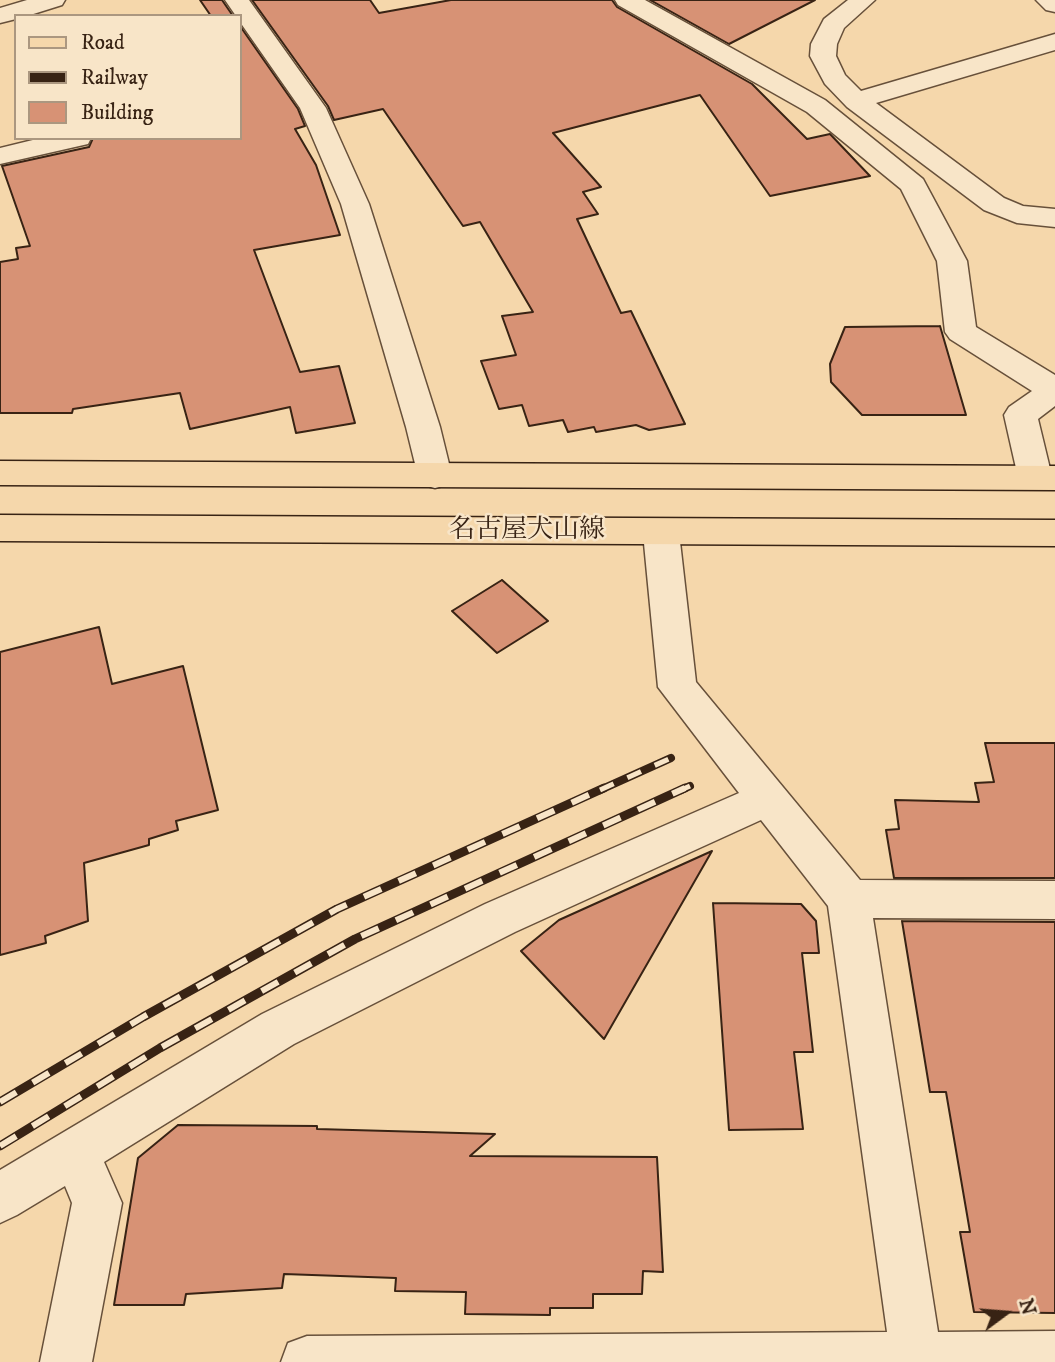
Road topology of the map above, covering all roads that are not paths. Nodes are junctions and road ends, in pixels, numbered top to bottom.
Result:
1 (53, 0) edge
2 (237, 0) edge
3 (627, 0) edge
4 (863, 0) edge
5 (1048, 0) edge
6 (1055, 5) edge
7 (0, 16) edge
8 (1055, 42) edge
9 (856, 101) junction
10 (69, 140) edge
11 (0, 156) edge
12 (1055, 218) edge
13 (1055, 390) edge
14 (0, 473) edge
15 (435, 476) junction
16 (1045, 477) edge
17 (0, 527) edge
18 (661, 533) junction
19 (1055, 533) edge
20 (767, 799) junction
21 (849, 899) junction
22 (1055, 900) edge
23 (75, 1151) junction
24 (0, 1198) edge
25 (1055, 1357) edge
26 (916, 1359) edge
27 (66, 1362) edge
28 (307, 1362) edge
29 (514, 1362) edge

1 - 7 street
2 - 15 street
3 - 13 street
4 - 9 street
5 - 6 street
8 - 9 street
9 - 12 street
10 - 11 street
13 - 16 street
14 - 15 main road
15 - 16 main road
17 - 18 main road, 名古屋犬山線
18 - 19 main road, 名古屋犬山線
18 - 20 street
20 - 21 street
20 - 23 street
21 - 22 street
21 - 26 street
23 - 24 street
23 - 27 street
25 - 26 street
26 - 29 street
28 - 29 street

